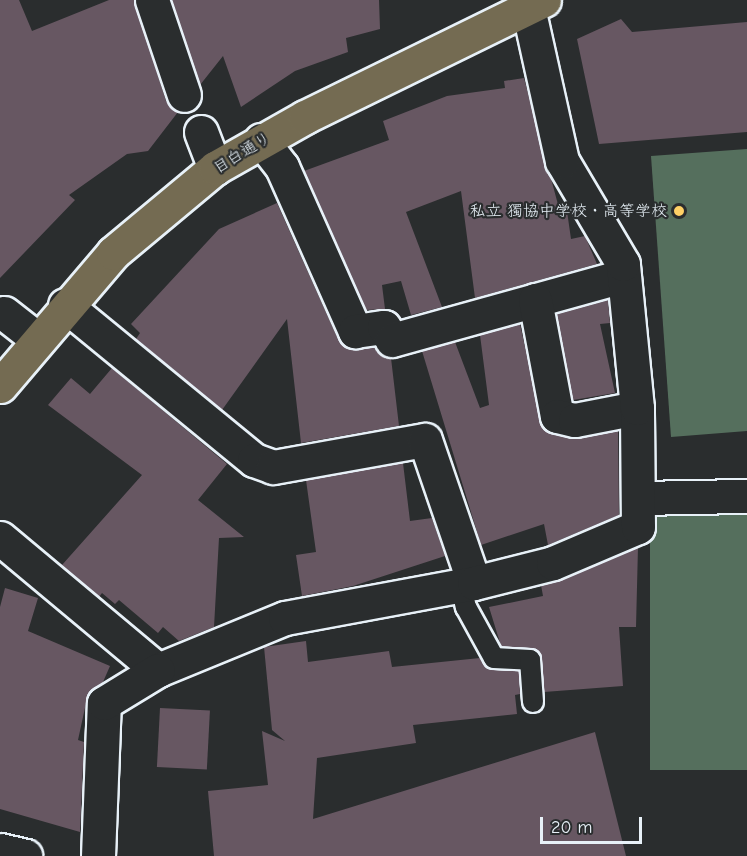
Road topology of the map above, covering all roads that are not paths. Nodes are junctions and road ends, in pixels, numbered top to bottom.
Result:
1 (152, 0) edge
2 (536, 4) edge
3 (184, 95) dead end
4 (201, 132) dead end
5 (261, 140) junction
6 (215, 168) junction
7 (623, 276) junction
8 (535, 300) junction
9 (66, 305) junction
10 (4, 313) dead end
11 (36, 338) junction
12 (0, 386) edge
13 (637, 408) junction
14 (747, 496) edge
15 (639, 498) junction
16 (0, 538) edge
17 (468, 585) junction
18 (159, 670) junction
19 (533, 702) dead end
20 (0, 850) edge
21 (25, 856) edge
22 (98, 856) edge

1 - 3 street
2 - 5 main road, 目白通り
2 - 7 street
4 - 6 street
5 - 6 main road, 目白通り
5 - 8 street
6 - 9 main road, 目白通り
7 - 8 street
7 - 13 street
8 - 13 street
9 - 11 main road, 目白通り
9 - 17 street
10 - 11 street
11 - 12 main road, 目白通り
13 - 15 street
14 - 15 street
15 - 17 street
16 - 18 street
17 - 18 street
17 - 19 lane
18 - 22 street
20 - 21 street

